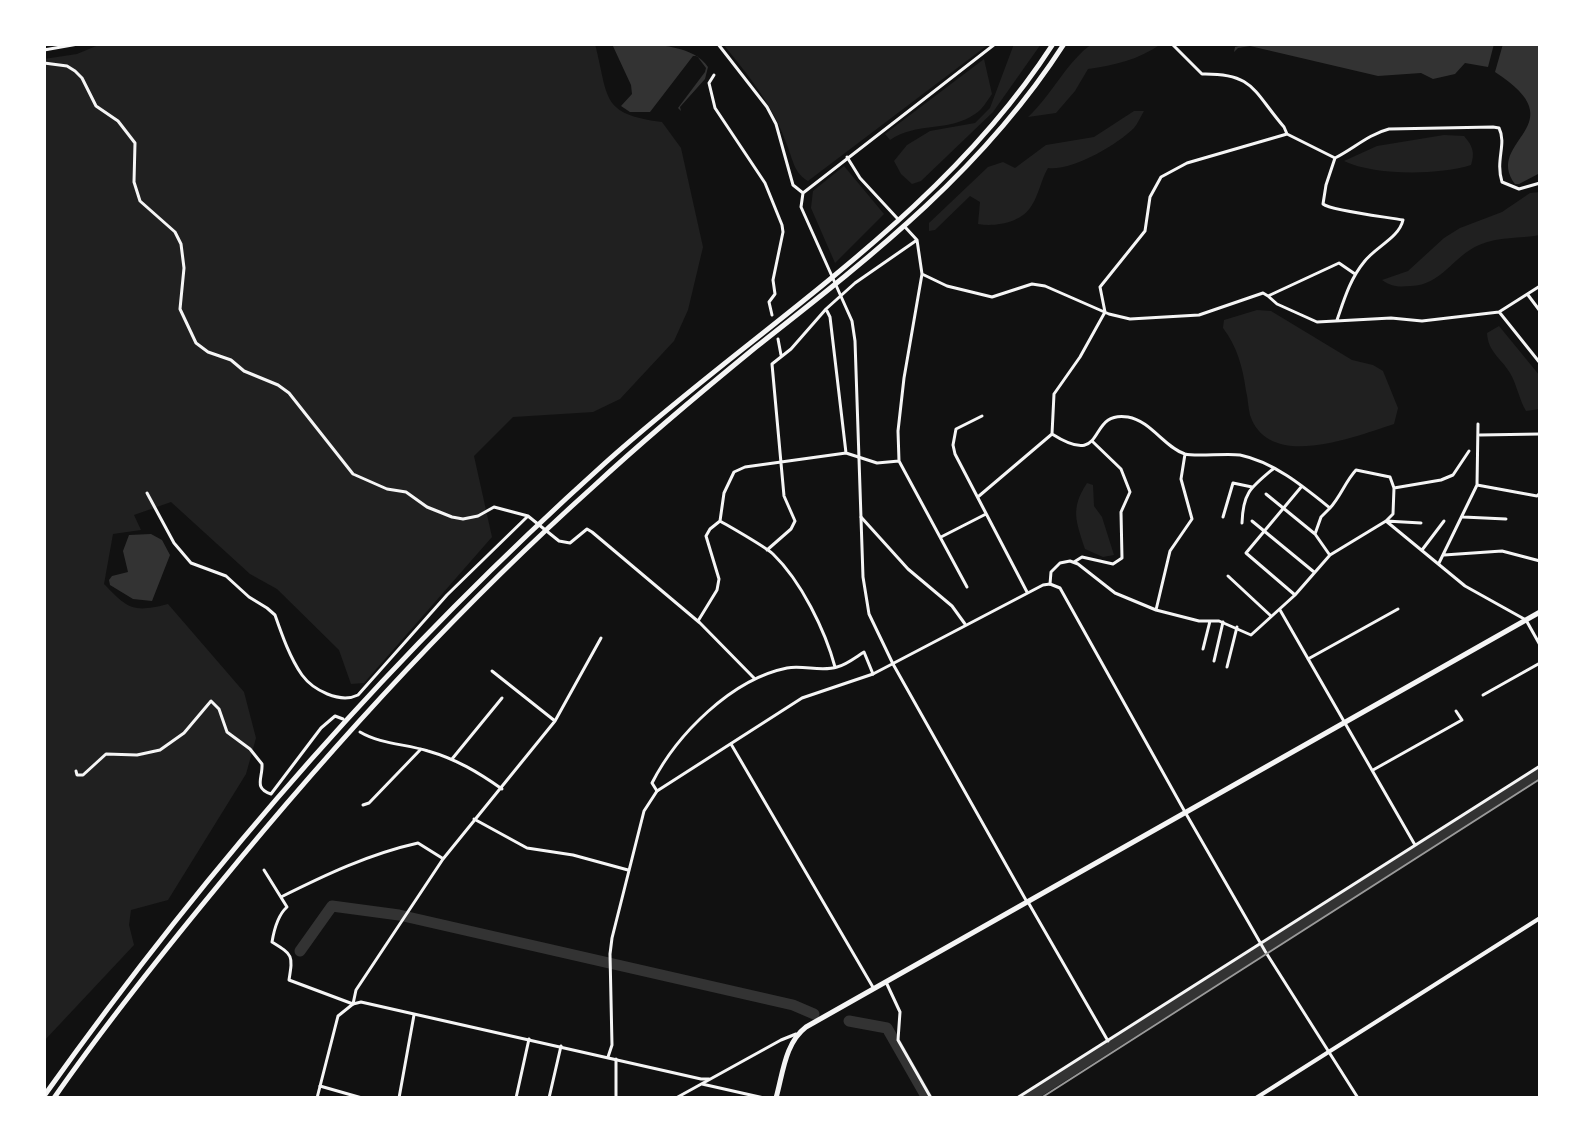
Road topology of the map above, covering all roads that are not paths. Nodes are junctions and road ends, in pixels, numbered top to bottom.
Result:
1 (78, 44) edge
2 (718, 44) edge
3 (995, 44) edge
4 (1052, 44) edge
5 (1064, 44) edge
6 (1172, 44) edge
7 (44, 50) edge
8 (44, 63) edge
9 (714, 75) dead end
10 (1287, 134) junction
11 (847, 157) junction
12 (1335, 158) junction
13 (1540, 183) edge
14 (803, 193) junction
15 (917, 240) junction
16 (922, 274) junction
17 (1355, 274) junction
18 (1540, 286) edge
19 (1528, 295) junction
20 (1268, 296) junction
21 (826, 309) junction
22 (1540, 311) edge
23 (1105, 312) junction
24 (1499, 312) junction
25 (772, 315) dead end
26 (1337, 320) junction
27 (778, 339) dead end
28 (781, 355) junction
29 (1540, 363) edge
30 (982, 416) dead end
31 (1478, 424) dead end
32 (1052, 434) junction
33 (1540, 434) edge
34 (1479, 435) junction
35 (1092, 441) junction
36 (1469, 451) dead end
37 (846, 453) junction
38 (1185, 454) junction
39 (860, 457) junction
40 (899, 461) junction
41 (780, 463) junction
42 (1273, 469) junction
43 (1303, 485) junction
44 (1477, 485) junction
45 (1252, 487) junction
46 (1394, 488) junction
47 (147, 493) dead end
48 (1540, 493) edge
49 (1266, 494) dead end
50 (978, 497) junction
51 (1284, 508) junction
52 (1330, 508) junction
53 (986, 514) junction
54 (528, 516) junction
55 (861, 517) junction
56 (1223, 517) dead end
57 (1463, 517) junction
58 (1506, 519) dead end
59 (720, 521) junction
60 (1252, 521) dead end
61 (1386, 521) junction
62 (1444, 521) dead end
63 (1242, 523) dead end
64 (1421, 523) dead end
65 (1264, 531) junction
66 (1315, 534) junction
67 (941, 537) junction
68 (767, 550) junction
69 (1422, 550) junction
70 (1330, 555) junction
71 (1444, 555) junction
72 (1540, 561) edge
73 (1074, 562) junction
74 (1438, 564) junction
75 (1315, 572) junction
76 (1228, 576) dead end
77 (1050, 584) junction
78 (967, 587) dead end
79 (1027, 592) junction
80 (1295, 595) junction
81 (1398, 609) dead end
82 (1156, 610) junction
83 (1280, 610) junction
84 (1540, 612) edge
85 (1271, 616) junction
86 (1526, 620) junction
87 (698, 621) junction
88 (1210, 621) junction
89 (1223, 622) junction
90 (965, 624) junction
91 (1237, 627) junction
92 (601, 638) dead end
93 (1540, 645) edge
94 (1203, 649) dead end
95 (1308, 659) junction
96 (1214, 661) dead end
97 (1540, 663) edge
98 (893, 664) junction
99 (1227, 667) dead end
100 (835, 668) junction
101 (492, 671) dead end
102 (873, 674) junction
103 (755, 679) junction
104 (1483, 695) dead end
105 (502, 698) dead end
106 (1456, 711) dead end
107 (343, 719) dead end
108 (555, 721) junction
109 (1344, 723) junction
110 (360, 732) dead end
111 (731, 744) junction
112 (421, 749) junction
113 (452, 759) junction
114 (1540, 766) edge
115 (76, 771) dead end
116 (1372, 771) junction
117 (502, 789) junction
118 (657, 791) junction
119 (363, 805) dead end
120 (1185, 812) junction
121 (474, 819) junction
122 (1415, 845) junction
123 (443, 859) junction
124 (264, 870) dead end
125 (629, 870) junction
126 (281, 897) junction
127 (1027, 902) junction
128 (1540, 918) edge
129 (1261, 944) junction
130 (886, 982) junction
131 (874, 989) junction
132 (353, 1004) junction
133 (414, 1013) junction
134 (797, 1034) junction
135 (529, 1039) junction
136 (1108, 1041) junction
137 (561, 1046) junction
138 (1329, 1052) junction
139 (608, 1057) junction
140 (616, 1059) junction
141 (709, 1079) junction
142 (701, 1084) junction
143 (320, 1086) junction
144 (44, 1096) edge
145 (54, 1098) edge
146 (317, 1098) edge
147 (362, 1098) edge
148 (399, 1098) edge
149 (516, 1098) edge
150 (549, 1098) edge
151 (616, 1098) edge
152 (676, 1098) edge
153 (764, 1098) edge
154 (776, 1098) edge
155 (931, 1098) edge
156 (1017, 1098) edge
157 (1256, 1098) edge
158 (1358, 1098) edge

1 - 7 street
2 - 14 street
3 - 11 street
4 - 144 highway
5 - 145 highway
6 - 10 street
8 - 54 street
9 - 25 street
10 - 12 street
10 - 23 street
11 - 14 street
11 - 15 street
12 - 13 street
12 - 17 street
14 - 39 street
15 - 16 street
15 - 21 street
16 - 23 street
16 - 40 street
17 - 20 street
17 - 26 street
18 - 19 street
19 - 22 street
19 - 24 street
20 - 23 street
20 - 26 street
21 - 28 street
21 - 37 street
23 - 32 street
24 - 26 street
24 - 29 street
27 - 28 street
28 - 41 street
30 - 50 street
31 - 34 street
32 - 35 street
32 - 50 street
33 - 34 street
34 - 44 street
35 - 38 street
35 - 73 street
36 - 46 street
37 - 39 street
37 - 41 street
38 - 42 street
38 - 82 street
39 - 40 street
39 - 55 street
40 - 67 street
41 - 59 street
41 - 68 street
42 - 43 street
42 - 45 street
43 - 51 street
43 - 52 street
44 - 48 street
44 - 57 street
45 - 56 street
45 - 63 street
46 - 52 street
46 - 61 street
47 - 54 street
49 - 51 street
50 - 53 street
51 - 65 street
51 - 66 street
52 - 66 street
53 - 67 street
53 - 79 street
54 - 87 street
55 - 90 street
55 - 98 street
57 - 58 street
57 - 71 street
59 - 68 street
59 - 87 street
60 - 65 street
61 - 64 street
61 - 69 street
61 - 70 street
62 - 69 street
65 - 75 street
65 - 80 street
66 - 70 street
67 - 78 street
68 - 100 street
69 - 74 street
70 - 75 street
71 - 72 street
71 - 74 street
73 - 77 street
73 - 82 street
74 - 86 street
75 - 80 street
76 - 85 street
77 - 79 street
77 - 120 street
79 - 90 street
80 - 83 street
81 - 95 street
82 - 88 street
83 - 85 street
83 - 95 street
84 - 86 highway
85 - 91 street
86 - 93 street
86 - 109 highway
87 - 103 street
88 - 89 street
88 - 94 street
89 - 91 street
89 - 96 street
90 - 98 street
91 - 99 street
92 - 108 street
95 - 109 street
97 - 104 street
98 - 102 street
98 - 127 street
100 - 102 street
100 - 103 street
101 - 108 street
102 - 111 street
103 - 118 street
105 - 113 street
106 - 116 street
107 - 115 street
108 - 117 street
109 - 116 street
109 - 120 highway
110 - 112 street
111 - 118 street
111 - 131 street
112 - 113 street
112 - 119 street
113 - 117 street
114 - 122 street
116 - 122 street
117 - 121 street
118 - 125 street
120 - 127 highway
120 - 129 street
121 - 123 street
121 - 125 street
122 - 129 street
123 - 126 street
123 - 132 street
124 - 126 street
125 - 139 street
126 - 132 street
127 - 130 highway
127 - 136 street
128 - 138 main road
129 - 136 street
129 - 138 street
130 - 131 highway
130 - 155 street
131 - 134 highway
132 - 133 street
132 - 143 street
133 - 135 street
133 - 148 street
134 - 141 street
134 - 154 highway
135 - 137 street
135 - 149 street
136 - 156 street
137 - 139 street
137 - 150 street
138 - 157 main road
138 - 158 street
139 - 140 street
140 - 141 street
140 - 151 street
141 - 142 street
142 - 152 street
142 - 153 street
143 - 146 street
143 - 147 street

